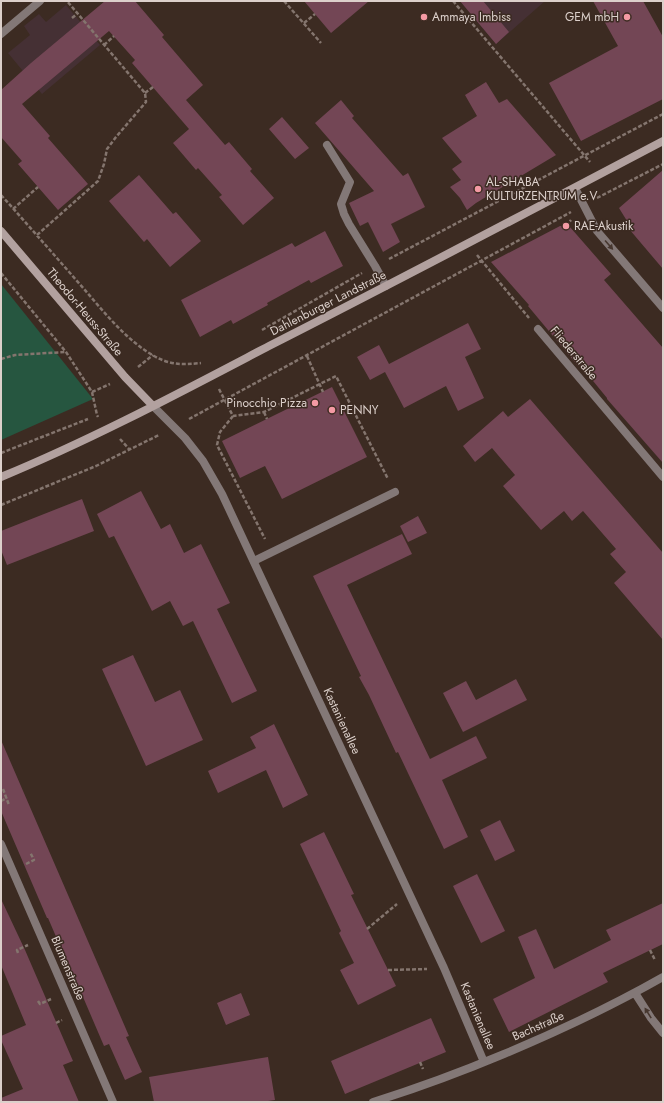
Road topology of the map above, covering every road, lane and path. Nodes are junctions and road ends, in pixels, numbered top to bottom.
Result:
1 (40, 1) edge
2 (67, 1) edge
3 (284, 1) edge
4 (453, 1) edge
5 (77, 14) junction
6 (315, 14) dead end
7 (72, 18) dead end
8 (304, 23) junction
9 (1, 34) edge
10 (114, 36) dead end
11 (321, 43) dead end
12 (104, 45) junction
13 (153, 87) dead end
14 (145, 93) junction
15 (663, 114) edge
16 (663, 141) edge
17 (327, 145) dead end
18 (585, 155) junction
19 (663, 164) edge
20 (601, 174) junction
21 (38, 187) dead end
22 (575, 188) junction
23 (1, 195) edge
24 (583, 205) junction
25 (13, 209) junction
26 (571, 220) dead end
27 (566, 226) dead end
28 (1, 231) edge
29 (36, 235) junction
30 (469, 244) junction
31 (482, 260) junction
32 (375, 266) junction
33 (1, 274) edge
34 (386, 286) junction
35 (663, 308) edge
36 (538, 329) joint
37 (258, 332) dead end
38 (66, 352) junction
39 (307, 356) junction
40 (1, 359) edge
41 (203, 363) dead end
42 (320, 384) junction
43 (323, 392) dead end
44 (225, 400) junction
45 (153, 406) junction
46 (264, 412) junction
47 (97, 415) dead end
48 (233, 416) junction
49 (89, 418) dead end
50 (268, 419) dead end
51 (175, 427) junction
52 (1, 453) edge
53 (1, 477) edge
54 (663, 477) edge
55 (395, 492) joint
56 (1, 505) edge
57 (271, 553) junction
58 (254, 561) junction
59 (3, 789) dead end
60 (7, 798) junction
61 (1, 801) edge
62 (10, 805) dead end
63 (1, 844) edge
64 (30, 852) dead end
65 (34, 860) dead end
66 (409, 893) junction
67 (367, 929) dead end
68 (650, 950) dead end
69 (655, 960) dead end
70 (444, 968) junction
71 (388, 970) dead end
72 (663, 977) edge
73 (635, 993) junction
74 (663, 1033) edge
75 (420, 1062) dead end
76 (484, 1062) junction
77 (424, 1071) dead end
78 (113, 1102) edge
79 (373, 1102) edge

1 - 9 street
2 - 5 path
3 - 8 path
4 - 18 path
5 - 7 path
5 - 12 path
6 - 8 path
8 - 11 path
10 - 12 path
12 - 14 path
13 - 14 path
14 - 29 path
15 - 18 path
16 - 20 main road, Dahlenburger Landstraße
17 - 32 street
18 - 20 path
18 - 32 path
19 - 24 path
20 - 22 main road, Dahlenburger Landstraße
21 - 25 path
22 - 24 street
22 - 30 main road, Dahlenburger Landstraße
23 - 25 path
24 - 31 path
24 -> 35 street
25 - 29 path
26 - 27 path
28 - 45 main road, Theodor-Heuss-Straße
29 - 41 path
30 - 31 path, Fliederstraße
30 - 34 main road, Dahlenburger Landstraße
31 - 36 path, Fliederstraße
31 - 39 path
32 - 34 street
32 - 37 path
33 - 38 path
34 - 45 main road, Dahlenburger Landstraße
36 - 54 street, Fliederstraße
38 - 40 path
38 - 47 path
39 - 42 path
39 - 44 path
42 - 43 path
42 - 46 path
42 - 55 path
44 - 48 path
44 - 51 path
45 - 51 street, Kastanienallee
45 - 53 main road, Dahlenburger Landstraße
46 - 48 path
46 - 50 path
48 - 57 path
49 - 52 path
51 - 56 path
51 - 58 street, Kastanienallee
55 - 57 street
57 - 58 street
58 - 66 street, Kastanienallee
59 - 60 path
60 - 61 path
60 - 62 path
63 - 78 street, Blumenstraße
64 - 65 path
66 - 67 path
66 - 70 street, Kastanienallee
68 - 69 path
70 - 71 path
70 - 76 street, Kastanienallee
72 - 73 street, Bachstraße
74 -> 73 street
73 - 76 street, Bachstraße
75 - 77 path
76 - 79 street, Bachstraße

